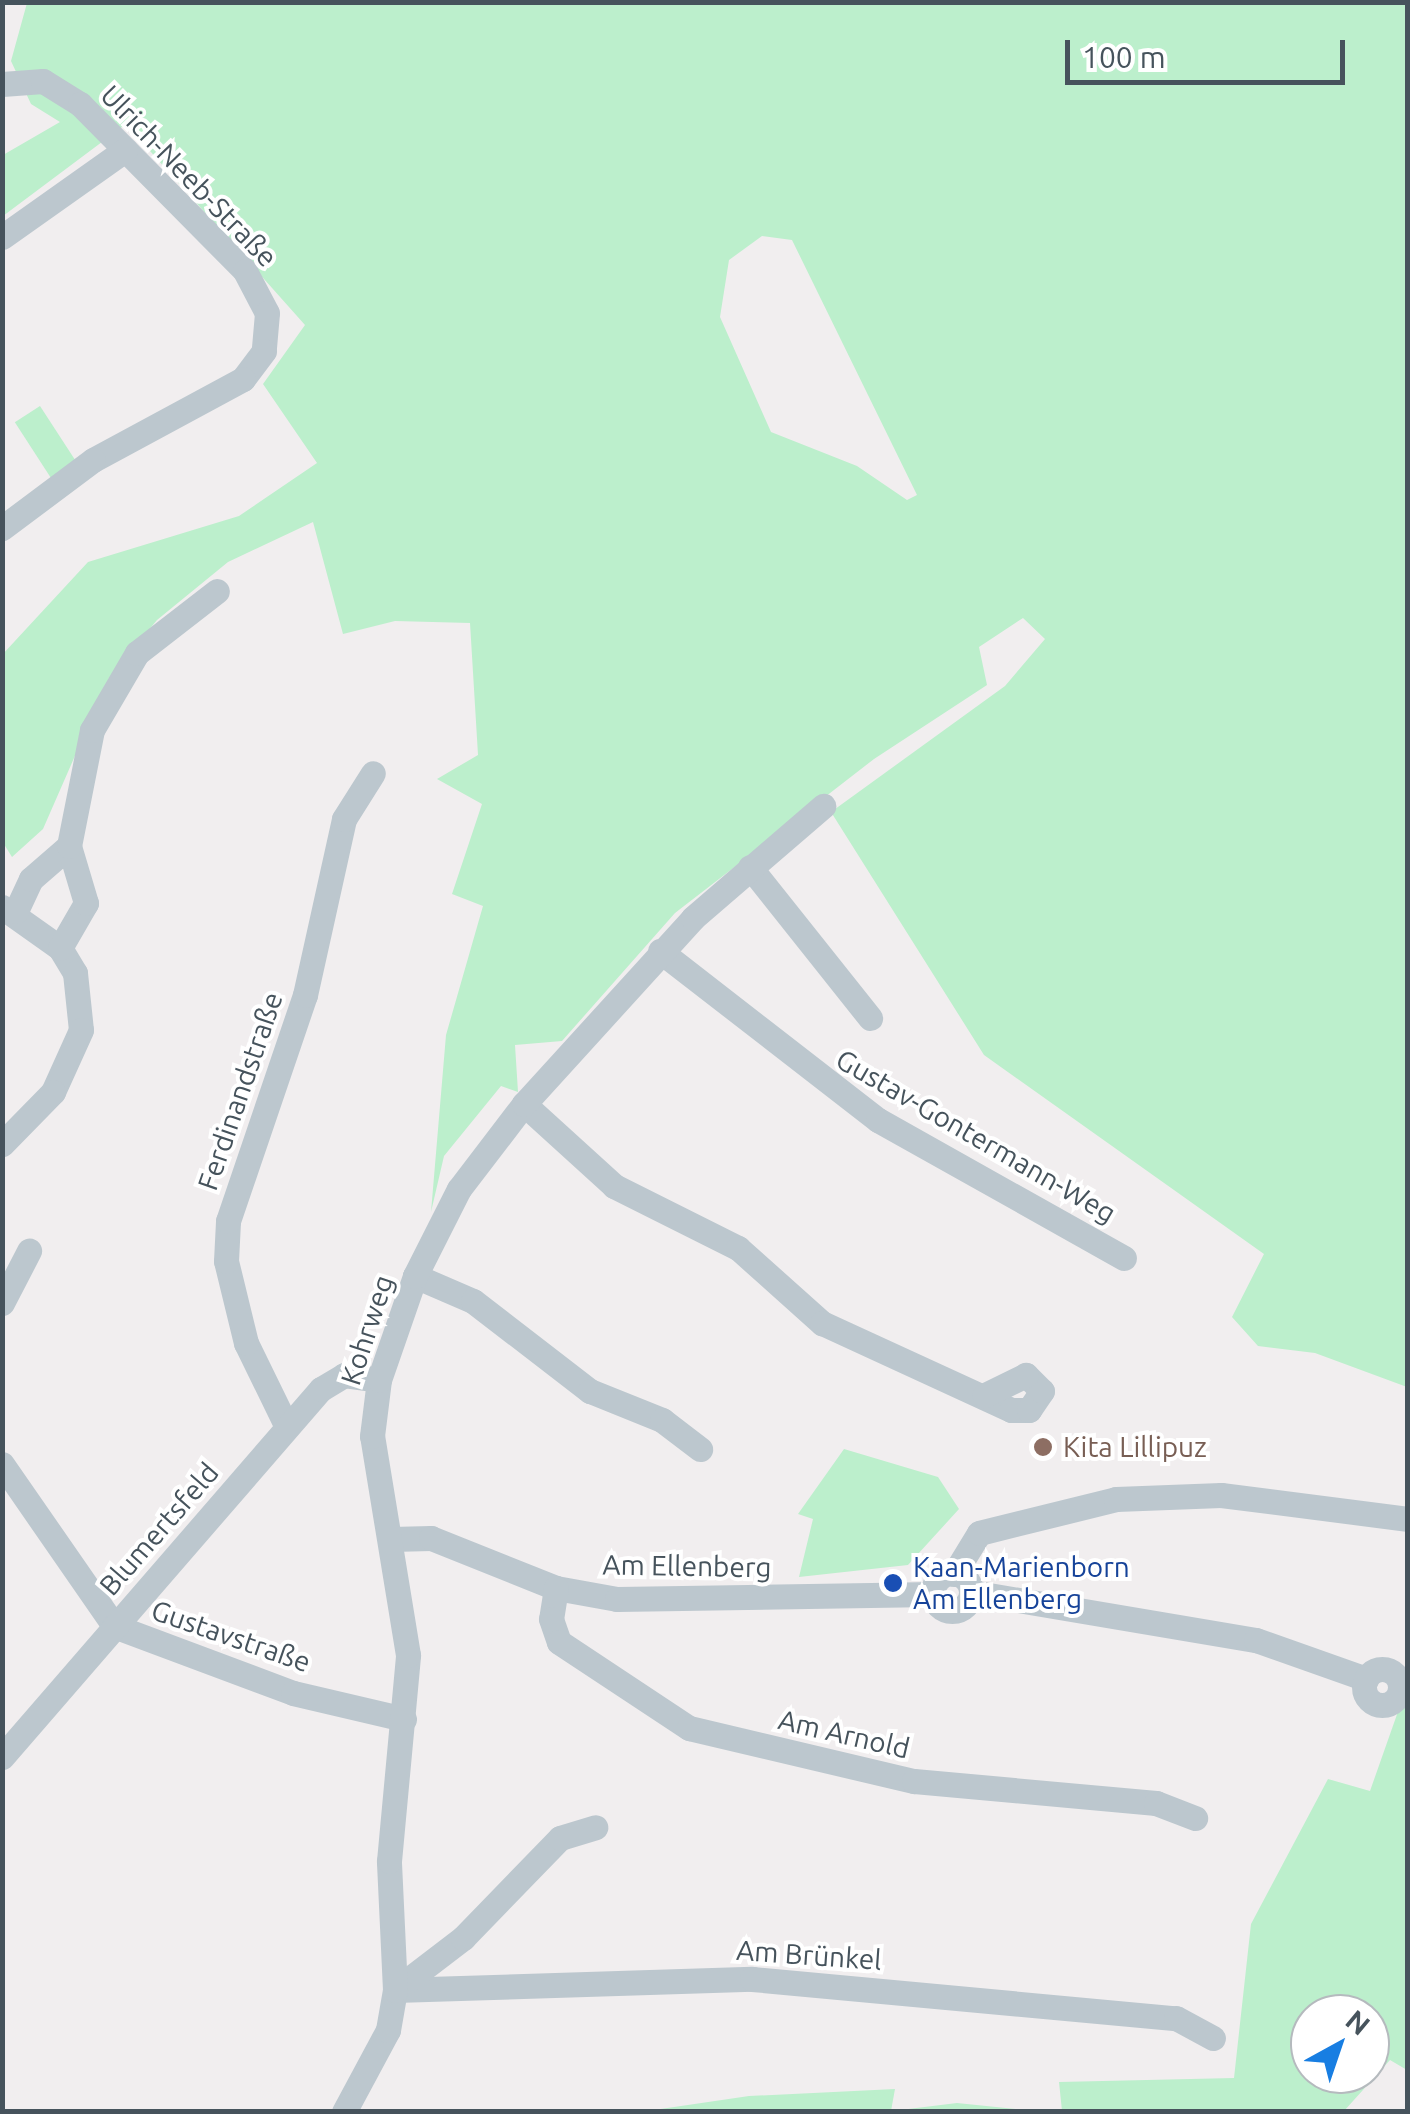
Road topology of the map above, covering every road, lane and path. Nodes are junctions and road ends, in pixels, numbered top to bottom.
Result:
1 (2, 84) edge
2 (125, 150) junction
3 (2, 237) edge
4 (2, 528) edge
5 (216, 591) dead end
6 (373, 773) dead end
7 (823, 806) dead end
8 (69, 846) junction
9 (750, 868) junction
10 (9, 909) edge
11 (60, 948) junction
12 (660, 951) junction
13 (870, 1018) dead end
14 (524, 1104) junction
15 (2, 1144) edge
16 (28, 1251) dead end
17 (1124, 1258) dead end
18 (415, 1276) junction
19 (2, 1303) edge
20 (379, 1380) junction
21 (985, 1394) dead end
22 (287, 1427) junction
23 (700, 1449) dead end
24 (2, 1464) edge
25 (1408, 1519) edge
26 (391, 1539) junction
27 (962, 1583) junction
28 (556, 1588) junction
29 (114, 1626) junction
30 (1366, 1679) dead end
31 (404, 1718) junction
32 (2, 1757) edge
33 (1195, 1818) dead end
34 (594, 1827) dead end
35 (395, 1990) junction
36 (1212, 2038) dead end
37 (344, 2112) edge

1 - 2 street, Ulrich-Neeb-Straße
2 - 3 street
2 - 4 street, Ulrich-Neeb-Straße
5 - 8 street
6 - 22 street, Ferdinandstraße
7 - 9 street, Kohrweg
8 - 10 street
8 - 11 street
9 - 12 street, Kohrweg
9 - 13 street
10 - 11 street
11 - 15 street
12 - 14 street, Kohrweg
12 - 17 street, Gustav-Gontermann-Weg
14 - 18 street, Kohrweg
14 - 21 street
16 - 19 street
18 - 20 street, Kohrweg
18 - 23 street
20 - 22 street, Blumertsfeld
20 - 26 street, Kohrweg
22 - 29 street, Blumertsfeld
24 - 29 street, Gustavstraße
25 - 27 street, Am Ellenberg
26 - 28 street, Am Ellenberg
26 - 31 street, Kohrweg
27 - 28 street, Am Ellenberg
27 - 30 street
28 - 33 street, Am Arnold
29 - 31 street, Gustavstraße
29 - 32 street, Blumertsfeld
31 - 35 street, Kohrweg
34 - 35 street
35 - 36 street, Am Brünkel
35 - 37 street, Kohrweg

